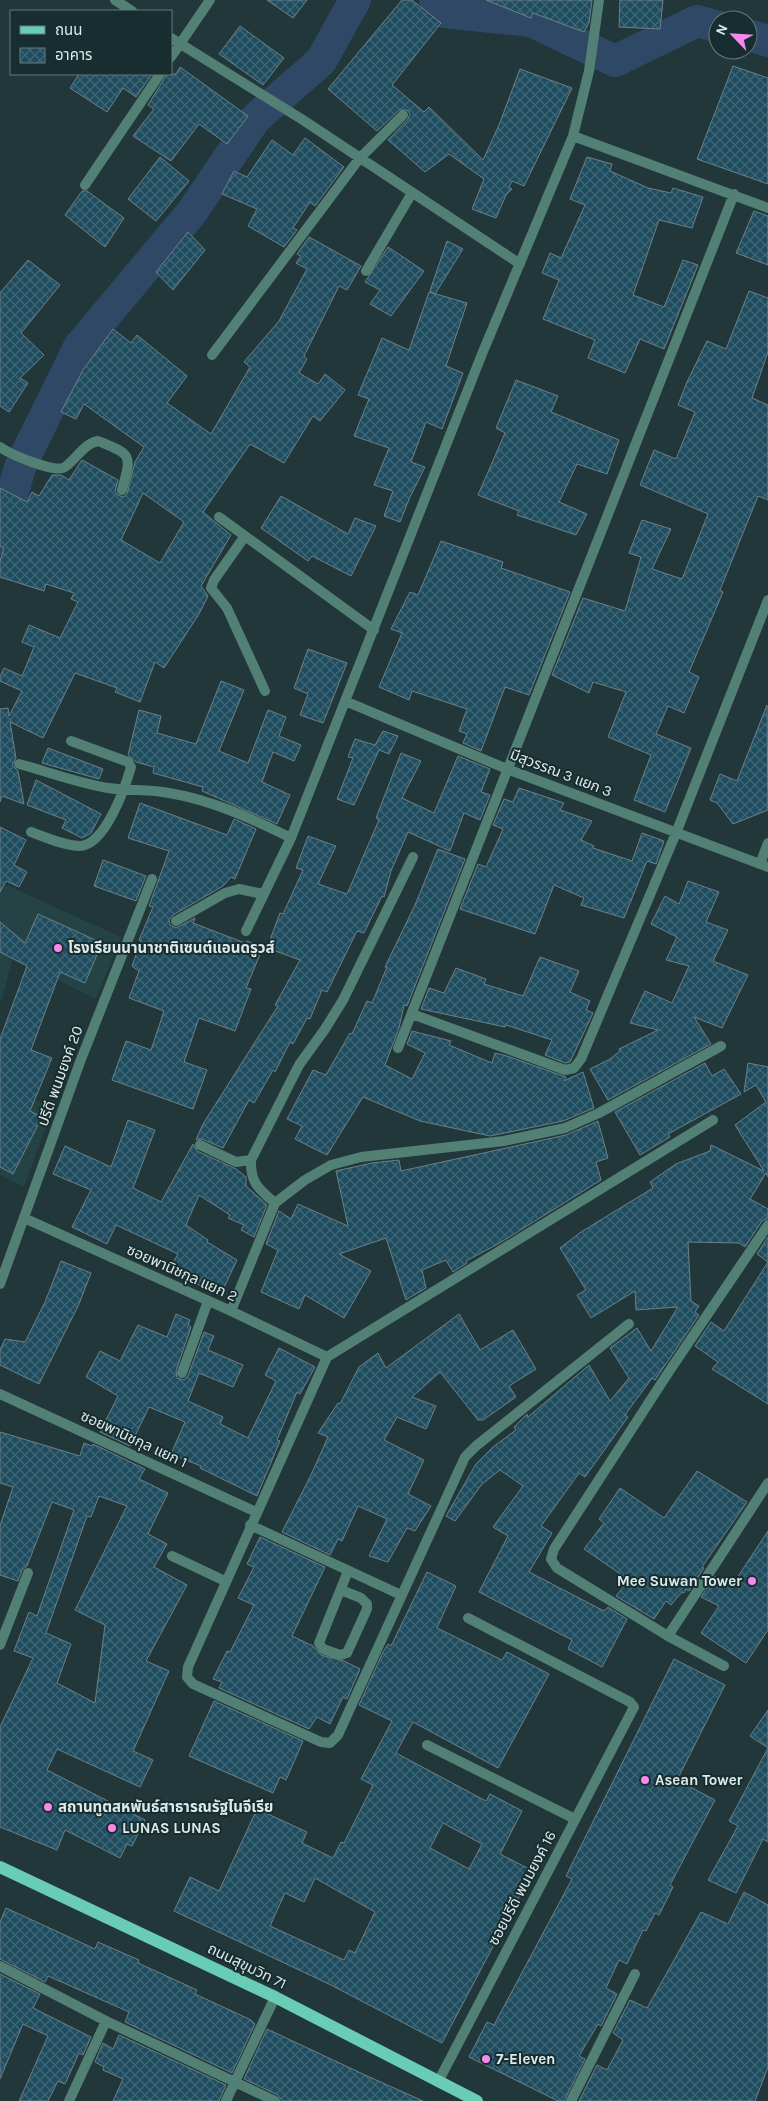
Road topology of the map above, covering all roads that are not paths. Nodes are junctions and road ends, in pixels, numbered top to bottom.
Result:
1 (116, 0) edge
2 (210, 0) edge
3 (599, 0) edge
4 (131, 10) edge
5 (176, 41) edge
6 (172, 54) edge
7 (159, 75) edge
8 (403, 115) dead end
9 (573, 136) junction
10 (359, 158) junction
11 (85, 185) dead end
12 (412, 193) junction
13 (734, 194) junction
14 (768, 208) edge
15 (520, 264) junction
16 (366, 271) dead end
17 (212, 354) dead end
18 (2, 448) edge
19 (122, 490) dead end
20 (219, 516) dead end
21 (245, 536) junction
22 (768, 600) edge
23 (374, 630) junction
24 (265, 691) dead end
25 (345, 702) junction
26 (71, 741) dead end
27 (19, 764) dead end
28 (507, 769) junction
29 (124, 790) junction
30 (31, 832) dead end
31 (676, 833) junction
32 (291, 838) junction
33 (768, 843) edge
34 (413, 857) dead end
35 (764, 866) edge
36 (152, 879) dead end
37 (264, 894) junction
38 (176, 921) dead end
39 (246, 931) dead end
40 (412, 1014) junction
41 (721, 1046) dead end
42 (398, 1048) dead end
43 (713, 1120) dead end
44 (200, 1145) dead end
45 (251, 1160) junction
46 (275, 1203) junction
47 (24, 1218) junction
48 (768, 1225) edge
49 (0, 1284) edge
50 (208, 1301) junction
51 (231, 1311) junction
52 (630, 1324) dead end
53 (326, 1357) junction
54 (182, 1373) dead end
55 (0, 1394) edge
56 (768, 1483) edge
57 (256, 1512) junction
58 (250, 1525) junction
59 (172, 1556) dead end
60 (348, 1571) junction
61 (28, 1574) dead end
62 (225, 1581) junction
63 (341, 1590) junction
64 (401, 1595) junction
65 (468, 1618) dead end
66 (668, 1636) junction
67 (0, 1645) edge
68 (724, 1666) dead end
69 (427, 1745) dead end
70 (575, 1819) junction
71 (0, 1867) edge
72 (0, 1966) edge
73 (635, 1974) dead end
74 (275, 1996) junction
75 (106, 2021) junction
76 (236, 2082) junction
77 (438, 2082) junction
78 (69, 2101) edge
79 (226, 2101) edge
80 (275, 2101) edge
81 (477, 2101) edge
82 (571, 2101) edge

1 - 4 street
2 - 5 street
3 - 9 street
5 - 6 street
5 - 10 street
7 - 11 street
8 - 10 street
9 - 13 street
9 - 15 street
10 - 12 street
10 - 17 street
12 - 15 street
12 - 16 street
13 - 14 street
13 - 28 street
15 - 23 street
18 - 19 street
20 - 21 street
21 - 23 street
21 - 24 street
22 - 31 street
23 - 25 street
25 - 28 street, มีสุวรรณ 3 แยก 3
25 - 32 street
26 - 29 street
27 - 29 street
28 - 31 street, มีสุวรรณ 3 แยก 3
28 - 40 street
29 - 30 street
29 - 32 street
31 - 35 street, มีสุวรรณ 3 แยก 3
31 - 40 street
32 - 37 street
33 - 35 street
34 - 45 street
36 - 47 street, ปรีดี พนมยงค์ 20
37 - 38 street
37 - 39 street
40 - 42 street
41 - 46 street
43 - 53 street
44 - 45 street
45 - 46 street
46 - 51 street
47 - 49 street, ปรีดี พนมยงค์ 20
47 - 50 street, ซอยพานิชกุล แยก 2
48 - 66 street
50 - 51 street, ซอยพานิชกุล แยก 2
50 - 54 street
51 - 53 street, ซอยพานิชกุล แยก 2
52 - 64 street
53 - 57 street
55 - 57 street, ซอยพานิชกุล แยก 1
56 - 66 street
57 - 58 street
58 - 60 street
58 - 62 street
59 - 62 street
60 - 63 street
60 - 64 street
61 - 67 street
62 - 64 street
63 - 63 street
65 - 70 street, ซอยปรีดี พนมยงค์ 16
66 - 68 street
69 - 70 street
70 - 77 street, ซอยปรีดี พนมยงค์ 16
71 - 74 main road, ถนนสุขุมวิท 71
72 - 75 street
73 - 82 street
74 - 76 street
74 - 77 main road, ถนนสุขุมวิท 71
75 - 76 street
75 - 78 street
76 - 79 street
76 - 80 street
77 - 81 main road, ถนนสุขุมวิท 71

